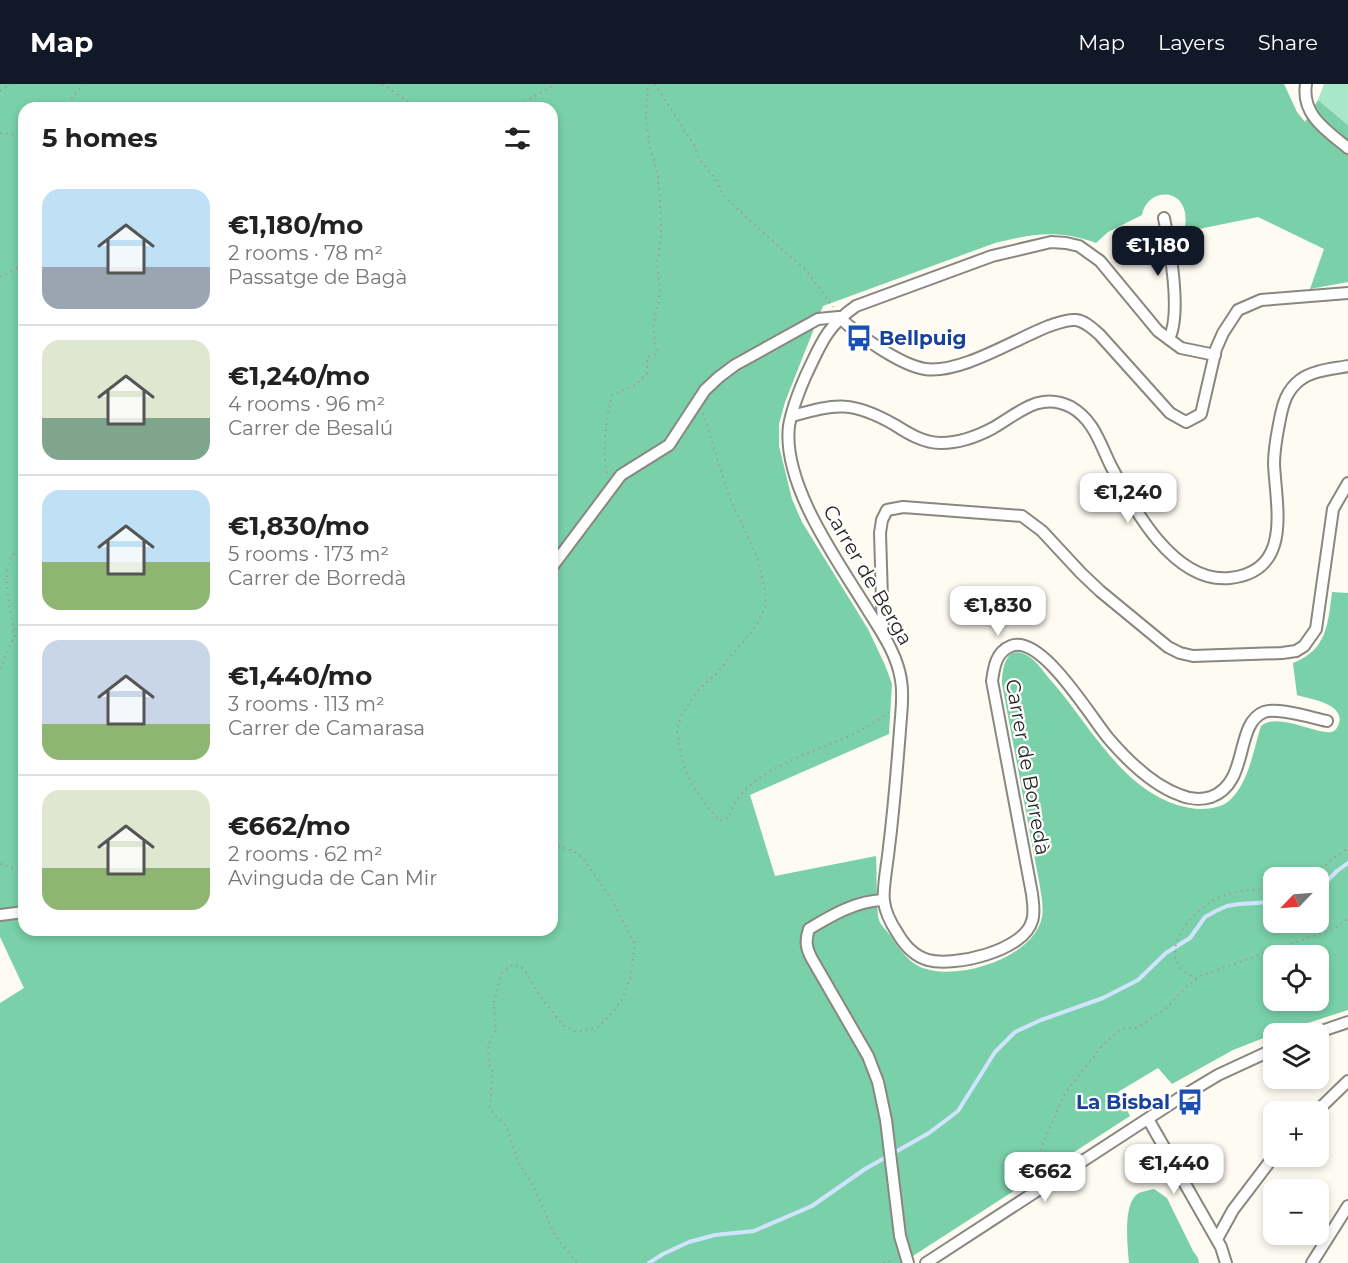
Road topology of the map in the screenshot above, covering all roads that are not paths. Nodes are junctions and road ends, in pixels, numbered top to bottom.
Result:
1 (1305, 84) edge
2 (1348, 148) edge
3 (1164, 218) dead end
4 (1348, 293) edge
5 (839, 317) junction
6 (1169, 339) junction
7 (1215, 355) junction
8 (1348, 366) edge
9 (792, 416) junction
10 (1348, 483) edge
11 (558, 559) edge
12 (883, 635) junction
13 (1327, 721) dead end
14 (883, 900) junction
15 (18, 913) edge
16 (0, 915) edge
17 (1348, 1022) edge
18 (1329, 1029) edge
19 (1263, 1054) edge
20 (1348, 1081) edge
21 (1327, 1101) edge
22 (1148, 1119) junction
23 (1266, 1167) edge
24 (1348, 1206) edge
25 (1217, 1239) junction
26 (908, 1263) edge
27 (926, 1263) edge
28 (1226, 1263) edge
29 (1312, 1263) edge

1 - 2 street
3 - 6 street
4 - 7 street
5 - 6 street
5 - 7 street
5 - 9 street, Carrer de Berga
5 - 11 street
6 - 7 street
8 - 9 street
9 - 12 street, Carrer de Berga
10 - 12 street
12 - 14 street, Carrer de Berga
13 - 14 street, Carrer de Borredà
14 - 26 street
15 - 16 street
17 - 18 street
19 - 22 street
20 - 21 street
22 - 25 street
22 - 27 street
23 - 25 street
24 - 29 street
25 - 28 street

